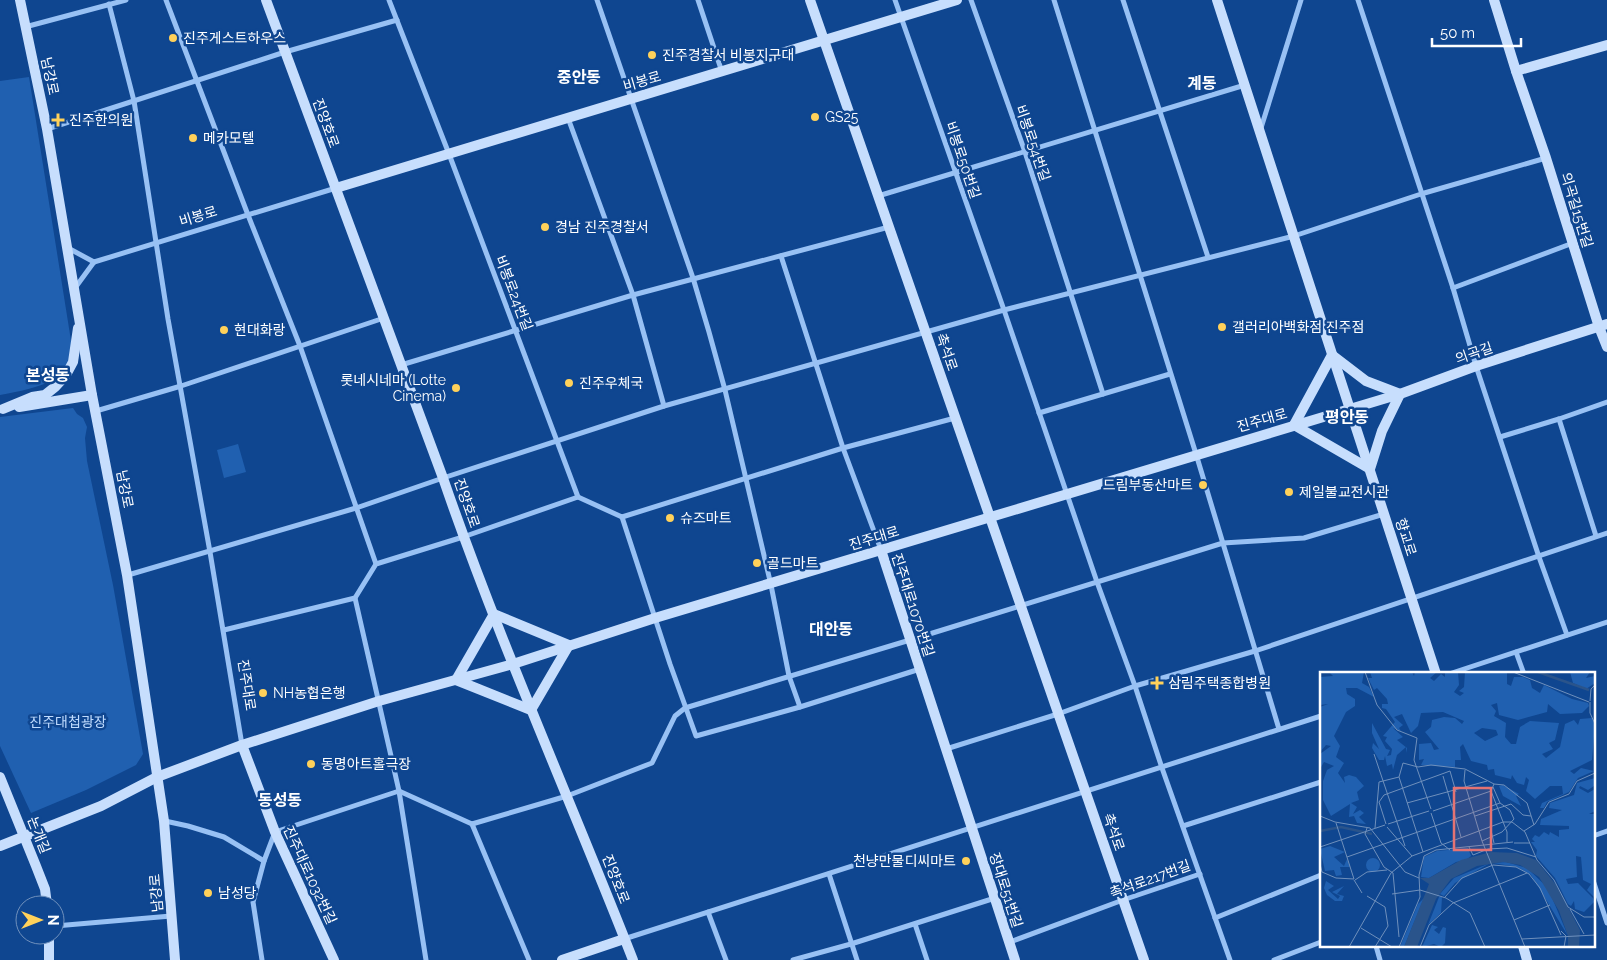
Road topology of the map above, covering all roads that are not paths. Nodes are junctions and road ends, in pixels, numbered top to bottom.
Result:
1 (20, 0) edge
2 (126, 0) edge
3 (166, 0) edge
4 (266, 0) edge
5 (390, 0) edge
6 (597, 0) edge
7 (698, 0) edge
8 (810, 0) edge
9 (894, 0) edge
10 (957, 0) edge
11 (971, 0) edge
12 (1054, 0) edge
13 (1123, 0) edge
14 (1217, 0) edge
15 (1301, 0) edge
16 (1358, 0) edge
17 (1494, 0) edge
18 (109, 4) junction
19 (901, 17) junction
20 (397, 20) junction
21 (25, 27) junction
22 (824, 40) junction
23 (1607, 45) edge
24 (285, 52) junction
25 (1516, 71) junction
26 (722, 72) junction
27 (197, 80) junction
28 (1245, 85) junction
29 (630, 99) junction
30 (134, 101) junction
31 (1160, 111) junction
32 (568, 118) junction
33 (47, 129) junction
34 (1096, 130) junction
35 (1260, 131) junction
36 (1025, 152) junction
37 (449, 154) junction
38 (1546, 158) junction
39 (956, 172) junction
40 (336, 188) junction
41 (1421, 194) junction
42 (878, 196) junction
43 (248, 215) junction
44 (889, 227) junction
45 (1294, 236) junction
46 (157, 243) junction
47 (1573, 243) junction
48 (67, 247) junction
49 (781, 256) junction
50 (1208, 257) junction
51 (94, 262) junction
52 (1139, 276) junction
53 (693, 278) junction
54 (1453, 288) junction
55 (74, 290) junction
56 (1071, 294) junction
57 (633, 295) junction
58 (1004, 310) junction
59 (384, 318) junction
60 (80, 319) junction
61 (1603, 326) edge
62 (516, 330) junction
63 (926, 332) junction
64 (300, 346) junction
65 (1607, 347) edge
66 (1332, 355) junction
67 (816, 363) junction
68 (401, 365) junction
69 (1476, 366) junction
70 (1170, 374) junction
71 (181, 386) junction
72 (725, 390) junction
73 (1103, 394) junction
74 (1400, 394) junction
75 (92, 395) junction
76 (1607, 402) edge
77 (664, 406) junction
78 (1350, 408) junction
79 (1, 409) edge
80 (96, 412) junction
81 (1039, 413) junction
82 (956, 418) junction
83 (1559, 419) junction
84 (1294, 425) junction
85 (1500, 437) junction
86 (557, 441) junction
87 (843, 448) junction
88 (1196, 454) junction
89 (1370, 469) junction
90 (443, 478) junction
91 (746, 478) junction
92 (1066, 494) junction
93 (578, 498) junction
94 (356, 508) junction
95 (1384, 514) junction
96 (622, 517) junction
97 (990, 517) junction
98 (1607, 533) edge
99 (1596, 536) junction
100 (463, 537) junction
101 (1222, 543) junction
102 (881, 550) junction
103 (210, 552) junction
104 (1539, 557) junction
105 (376, 564) junction
106 (128, 576) junction
107 (1097, 582) junction
108 (771, 584) junction
109 (355, 598) junction
110 (1412, 599) junction
111 (1020, 605) junction
112 (494, 614) junction
113 (655, 618) junction
114 (1607, 622) edge
115 (224, 630) junction
116 (1567, 635) junction
117 (910, 640) junction
118 (569, 645) junction
119 (1255, 651) junction
120 (1516, 652) junction
121 (513, 664) junction
122 (920, 669) junction
123 (1435, 672) edge
124 (1455, 672) edge
125 (1523, 672) edge
126 (789, 676) junction
127 (456, 680) junction
128 (1135, 686) junction
129 (378, 701) junction
130 (800, 707) junction
131 (685, 708) junction
132 (531, 710) junction
133 (1058, 714) junction
134 (1320, 716) edge
135 (1279, 729) junction
136 (242, 745) junction
137 (946, 749) junction
138 (1162, 768) junction
139 (0, 777) edge
140 (157, 778) junction
141 (1320, 782) edge
142 (399, 791) junction
143 (1086, 792) junction
144 (567, 796) junction
145 (164, 821) junction
146 (472, 824) junction
147 (1183, 826) junction
148 (972, 828) junction
149 (1607, 831) edge
150 (275, 832) junction
151 (1594, 836) edge
152 (0, 846) edge
153 (264, 861) junction
154 (829, 874) junction
155 (1200, 874) junction
156 (1320, 875) edge
157 (1594, 883) edge
158 (45, 895) edge
159 (995, 898) junction
160 (1123, 900) junction
161 (708, 912) junction
162 (172, 916) junction
163 (1215, 918) junction
164 (1607, 923) edge
165 (915, 924) junction
166 (65, 925) edge
167 (624, 939) junction
168 (1009, 942) junction
169 (1320, 942) edge
170 (851, 944) junction
171 (49, 945) edge
172 (1524, 948) edge
173 (49, 960) edge
174 (174, 960) edge
175 (262, 960) edge
176 (334, 960) edge
177 (426, 960) edge
178 (529, 960) edge
179 (562, 960) edge
180 (633, 960) edge
181 (726, 960) edge
182 (793, 960) edge
183 (857, 960) edge
184 (927, 960) edge
185 (1015, 960) edge
186 (1144, 960) edge
187 (1230, 960) edge
188 (1274, 960) edge
189 (1528, 960) edge

1 - 21 street, 남강로
2 - 18 street
3 - 27 street
4 - 24 street, 진양호로
5 - 20 street, 비봉로24번길
6 - 29 street
7 - 26 street
8 - 22 street, 촉석로
9 - 19 street, 비봉로50번길
10 - 19 street, 비봉로
11 - 36 street, 비봉로54번길
12 - 34 street
13 - 31 street
14 - 28 street
15 - 35 street
16 - 41 street
17 - 25 street, 의곡길15번길
18 - 21 street
18 - 30 street
19 - 22 street, 비봉로
19 - 39 street, 비봉로50번길
20 - 24 street
20 - 37 street, 비봉로24번길
21 - 33 street, 남강로
22 - 26 street, 비봉로
22 - 42 street, 촉석로
23 - 25 street
24 - 27 street
24 - 40 street, 진양호로
25 - 38 street, 의곡길15번길
26 - 29 street, 비봉로
27 - 30 street
27 - 43 street
28 - 31 street
28 - 35 street
29 - 32 street, 비봉로
29 - 53 street
30 - 33 street
30 - 46 street
31 - 34 street
31 - 50 street
32 - 37 street, 비봉로
32 - 57 street
33 - 48 street, 남강로
34 - 36 street
34 - 52 street
35 - 45 street
36 - 39 street
36 - 56 street, 비봉로54번길
37 - 40 street, 비봉로
37 - 62 street, 비봉로24번길
38 - 41 street
38 - 47 street, 의곡길15번길
39 - 42 street
39 - 58 street, 비봉로50번길
40 - 43 street, 비봉로
40 - 59 street, 진양호로
41 - 45 street
41 - 54 street
42 - 44 street, 촉석로
43 - 46 street, 비봉로
43 - 64 street
44 - 49 street
44 - 63 street, 촉석로
45 - 50 street
45 - 66 street
46 - 51 street, 비봉로
46 - 71 street, 진주대로
47 - 54 street
47 - 61 street, 의곡길15번길
48 - 51 street
48 - 55 street, 남강로
49 - 53 street
49 - 67 street
50 - 52 street
51 - 55 street
52 - 56 street
52 - 70 street
53 - 57 street
53 - 72 street
54 - 69 street
55 - 60 street, 남강로
56 - 58 street
56 - 73 street, 비봉로54번길
57 - 62 street
57 - 77 street
58 - 63 street
58 - 81 street, 비봉로50번길
59 - 64 street
59 - 68 street, 진양호로
60 - 75 street, 남강로
60 - 79 street
61 - 65 street, 의곡길15번길
61 - 69 street, 의곡길
62 - 68 street
62 - 86 street, 비봉로24번길
63 - 67 street
63 - 82 street, 촉석로
64 - 71 street
64 - 94 street
66 - 74 street
66 - 78 street
66 - 84 street
67 - 72 street
67 - 87 street
68 - 90 street, 진양호로
69 - 74 street, 의곡길
69 - 85 street
70 - 73 street
70 - 88 street
71 - 80 street
71 - 103 street, 진주대로
72 - 77 street
72 - 91 street
73 - 81 street
74 - 78 street, 의곡길
74 - 89 street
75 - 79 street
75 - 80 street, 남강로
76 - 83 street
77 - 86 street
78 - 84 street, 진주대로
78 - 89 street, 향교로
80 - 106 street, 남강로
81 - 92 street, 비봉로50번길
82 - 87 street
82 - 97 street, 촉석로
83 - 85 street
83 - 99 street
84 - 88 street, 진주대로
84 - 89 street
85 - 104 street
86 - 90 street
86 - 93 street, 비봉로24번길
87 - 91 street
87 - 102 street
88 - 92 street, 진주대로
88 - 101 street
89 - 95 street, 향교로
90 - 94 street
90 - 100 street, 진양호로
91 - 96 street
91 - 108 street
92 - 97 street, 진주대로
92 - 107 street, 비봉로50번길
93 - 96 street
93 - 100 street
94 - 103 street
94 - 105 street
95 - 101 street
95 - 110 street, 향교로
96 - 113 street
97 - 102 street, 진주대로
97 - 111 street, 촉석로
98 - 99 street
99 - 104 street
100 - 105 street
100 - 112 street, 진양호로
101 - 107 street
101 - 119 street
102 - 108 street, 진주대로
102 - 117 street, 진주대로1070번길
103 - 106 street
103 - 115 street, 진주대로
104 - 110 street
104 - 116 street
105 - 109 street
106 - 140 street, 남강로
107 - 111 street
107 - 128 street, 촉석로217번길
108 - 113 street, 진주대로
108 - 126 street
109 - 115 street
109 - 129 street
110 - 119 street
110 - 123 street, 향교로
111 - 117 street
111 - 133 street, 촉석로
112 - 118 street
112 - 121 street, 진양호로
112 - 127 street
113 - 118 street, 진주대로
113 - 131 street
114 - 116 street
115 - 136 street, 진주대로
116 - 120 street
117 - 122 street, 진주대로1070번길
117 - 126 street
118 - 121 street, 진주대로
118 - 132 street
119 - 128 street
119 - 135 street
120 - 124 street
120 - 125 street
121 - 127 street, 진주대로
121 - 132 street, 진양호로
122 - 130 street, 진주대로1070번길
122 - 137 street, 진주대로1070번길
126 - 130 street
126 - 131 street
127 - 129 street, 진주대로
127 - 132 street
128 - 133 street
128 - 138 street, 촉석로217번길
129 - 136 street, 진주대로
129 - 142 street
130 - 131 street, 진주대로1070번길
131 - 144 street
132 - 144 street, 진양호로
133 - 137 street
133 - 143 street, 촉석로
134 - 135 street
135 - 138 street
136 - 140 street, 진주대로
136 - 150 street, 진주대로1032번길
137 - 148 street, 진주대로1070번길
138 - 143 street
138 - 147 street, 촉석로217번길
139 - 158 street, 논개길
140 - 145 street, 남강로
140 - 152 street, 진주대로
141 - 147 street
142 - 146 street
142 - 150 street
142 - 177 street
143 - 148 street
143 - 160 street, 촉석로
144 - 146 street
144 - 167 street, 진양호로
145 - 153 street
145 - 162 street, 남강로
146 - 178 street
147 - 155 street, 촉석로217번길
148 - 154 street
148 - 159 street, 장대로51번길
149 - 151 street
150 - 153 street
150 - 176 street, 진주대로1032번길
153 - 175 street
154 - 161 street
154 - 170 street
155 - 160 street, 촉석로217번길
155 - 163 street
156 - 163 street
157 - 164 street
159 - 165 street
159 - 168 street, 장대로51번길
160 - 168 street, 촉석로217번길
160 - 186 street, 촉석로
161 - 167 street
161 - 181 street
162 - 166 street
162 - 174 street, 남강로
163 - 187 street
165 - 170 street
165 - 184 street
167 - 179 street
167 - 180 street, 진양호로
168 - 185 street, 장대로51번길
169 - 188 street
170 - 182 street
170 - 183 street
171 - 173 street
172 - 189 street

